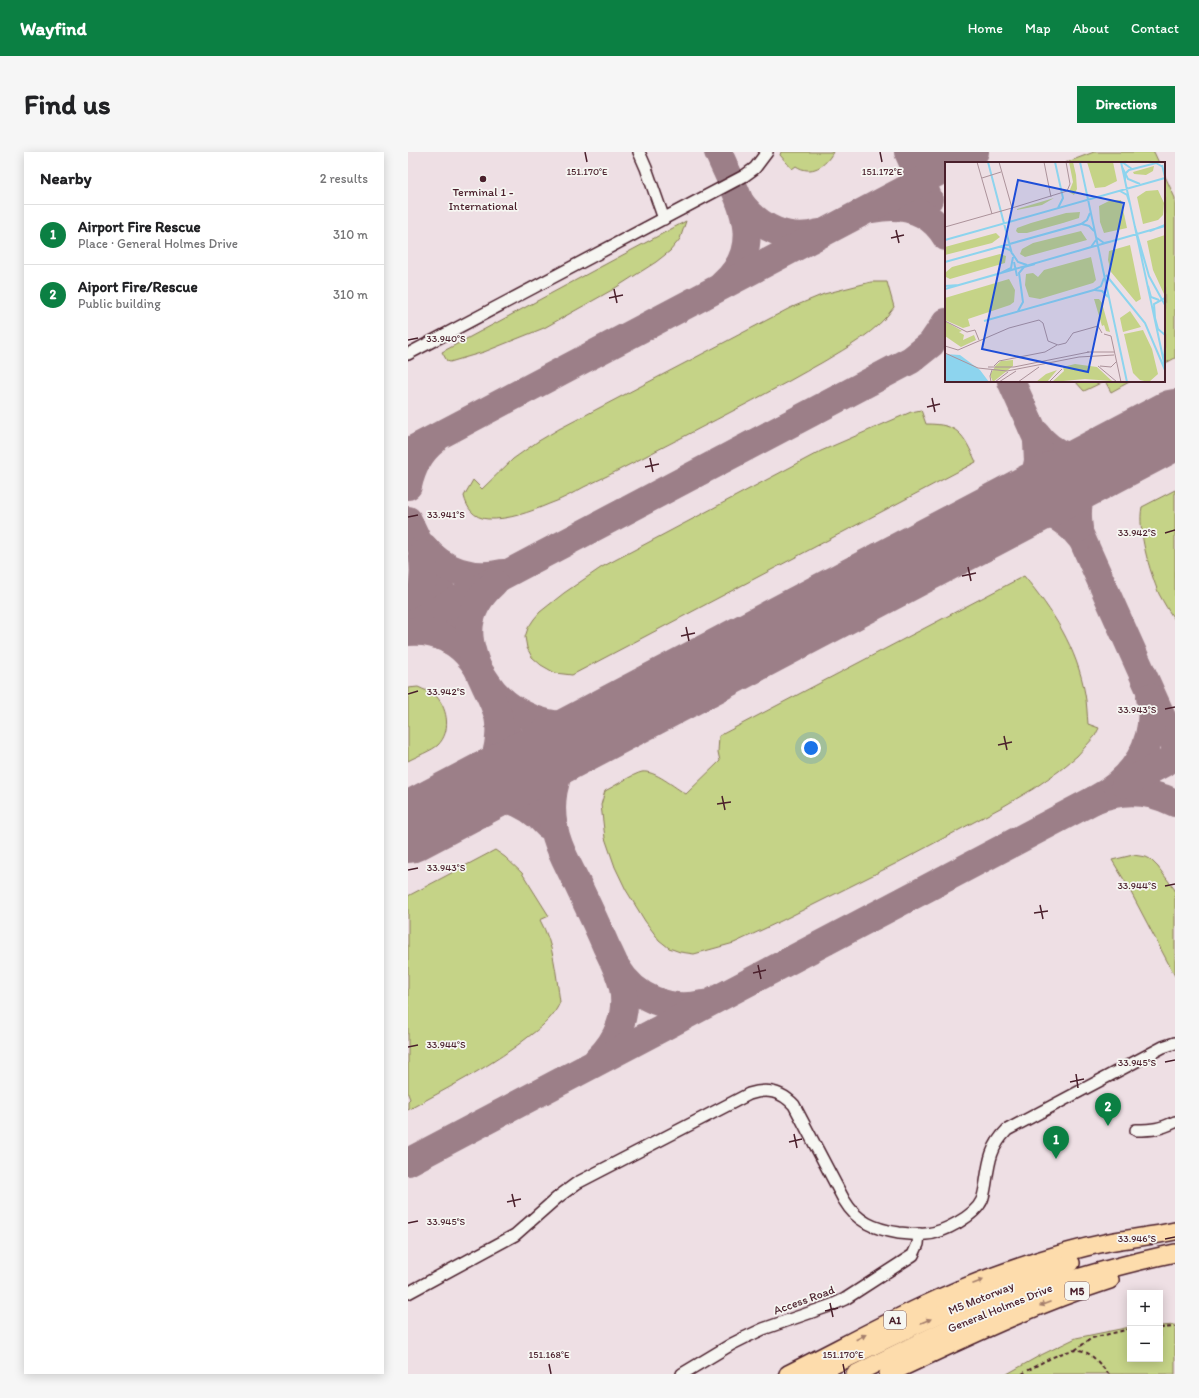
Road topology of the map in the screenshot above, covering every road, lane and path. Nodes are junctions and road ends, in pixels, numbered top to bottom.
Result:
1 (639, 152) edge
2 (767, 152) edge
3 (664, 219) junction
4 (408, 354) edge
5 (1175, 1043) edge
6 (1175, 1122) edge
7 (1136, 1130) dead end
8 (1175, 1231) edge
9 (919, 1234) junction
10 (1152, 1236) junction
11 (1175, 1253) edge
12 (1175, 1260) edge
13 (408, 1293) edge
14 (1163, 1328) edge
15 (1175, 1328) edge
16 (1127, 1329) edge
17 (1075, 1350) junction
18 (682, 1374) edge
19 (788, 1374) edge
20 (815, 1374) edge
21 (855, 1374) edge
22 (888, 1374) edge
23 (1022, 1374) edge
24 (1109, 1374) edge

1 - 3 lane
2 - 3 lane
3 - 4 lane
5 - 9 lane
6 - 7 lane
8 - 10 highway
9 - 13 lane
9 - 18 lane, Access Road
19 -> 10 highway, A1
20 -> 10 highway, M5 Motorway / M5
11 - 21 highway, General Holmes Drive
12 -> 22 highway, M5
14 - 15 path
16 - 17 path
17 - 23 path
17 - 24 path

